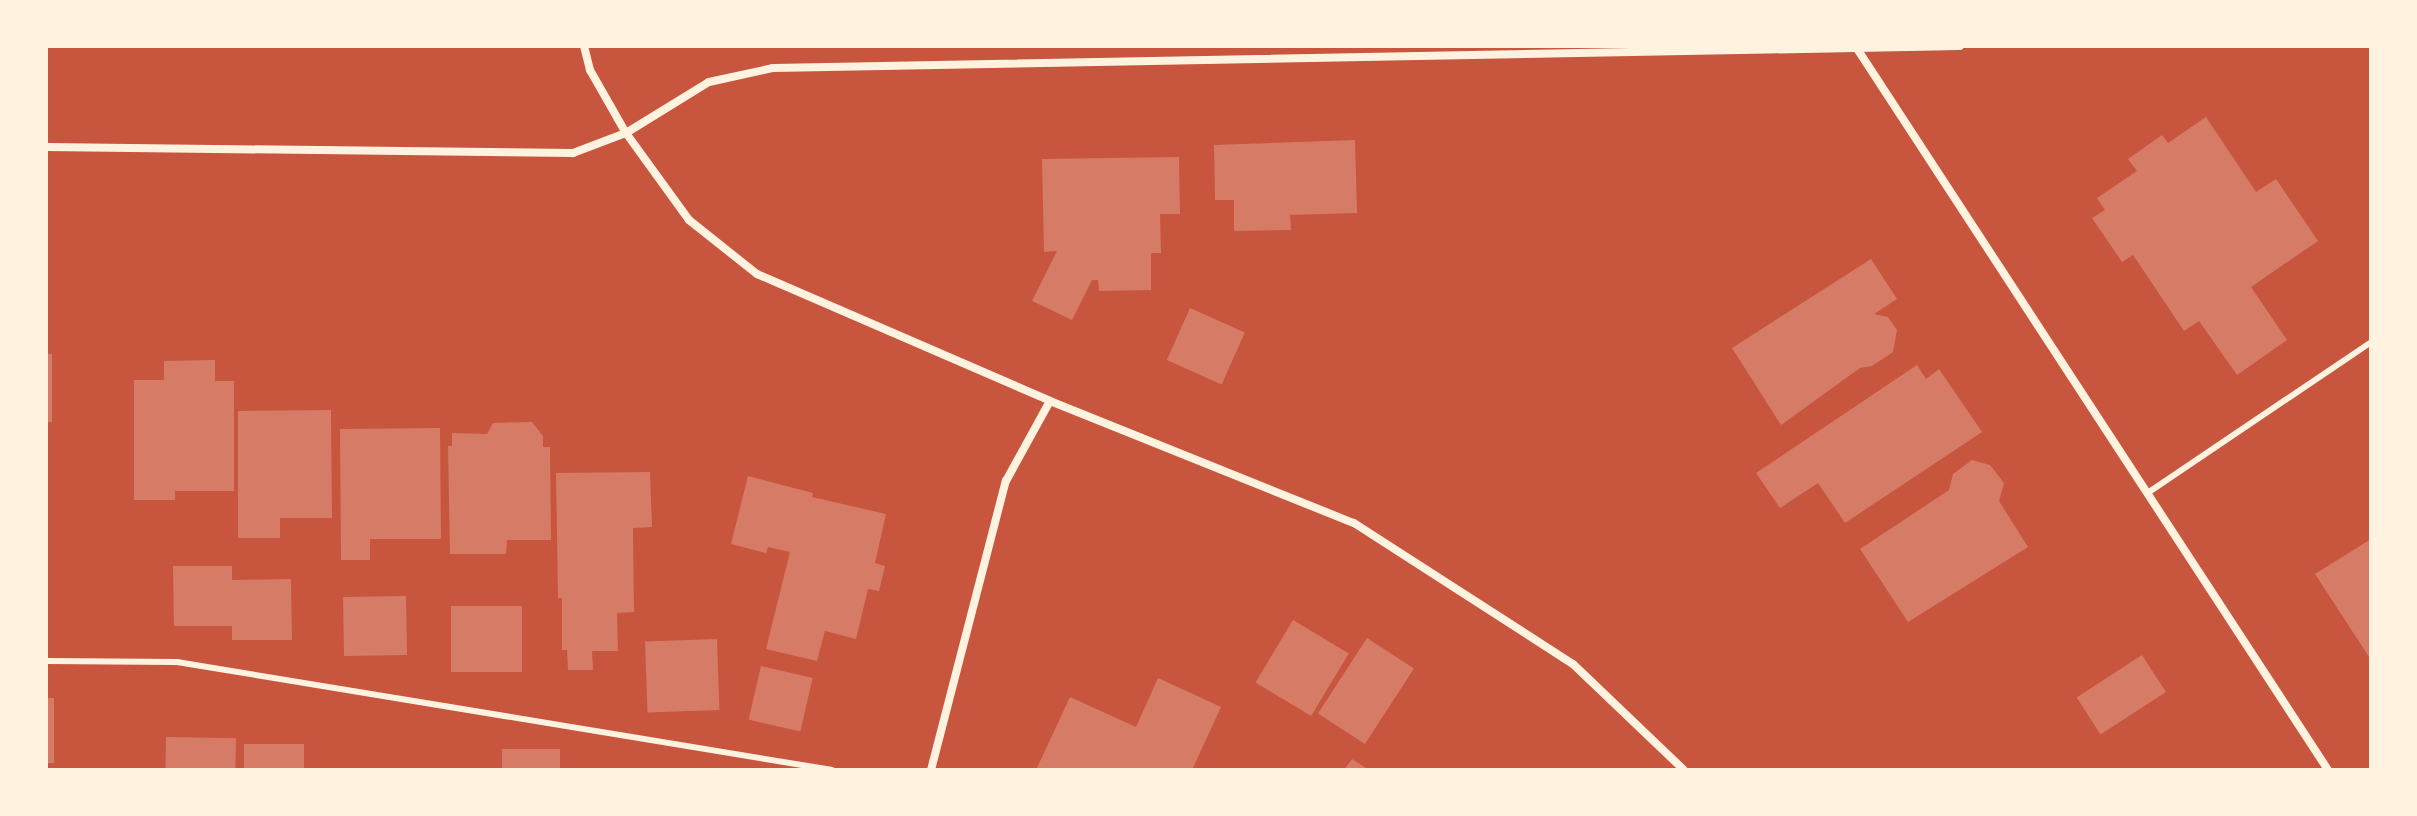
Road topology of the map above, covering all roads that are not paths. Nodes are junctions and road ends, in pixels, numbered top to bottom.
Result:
1 (584, 46) edge
2 (1960, 46) edge
3 (1856, 47) edge
4 (626, 133) junction
5 (46, 147) edge
6 (2371, 342) edge
7 (1050, 401) junction
8 (2149, 492) junction
9 (46, 661) edge
10 (832, 770) edge
11 (931, 770) edge
12 (1684, 770) edge
13 (2328, 770) edge

1 - 4 street
2 - 3 street
3 - 4 street
3 - 8 street
4 - 5 street
4 - 7 street
6 - 8 lane
7 - 11 street
7 - 12 street
8 - 13 street
9 - 10 lane

